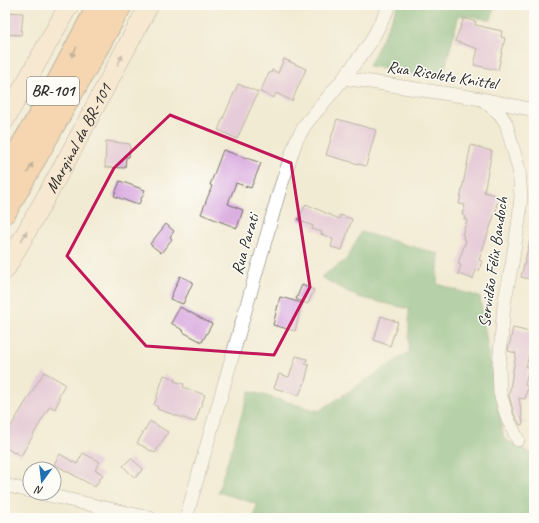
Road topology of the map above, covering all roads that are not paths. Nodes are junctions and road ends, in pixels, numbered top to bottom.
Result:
1 (69, 5) edge
2 (99, 5) edge
3 (121, 5) edge
4 (149, 5) edge
5 (390, 5) edge
6 (344, 78) junction
7 (482, 99) junction
8 (534, 110) edge
9 (5, 120) edge
10 (5, 175) edge
11 (5, 212) edge
12 (5, 270) edge
13 (518, 440) dead end
14 (5, 485) edge
15 (22, 489) edge
16 (62, 498) edge
17 (150, 518) edge
18 (186, 518) edge

1 - 9 main road
2 -> 10 highway, BR-101
11 -> 3 highway, BR-101
12 -> 4 main road, Marginal da BR-101
5 - 6 street, Rua Parati
6 - 7 street, Rua Risolete Knittel
6 - 18 street, Rua Parati
7 - 8 street, Rua Risolete Knittel
7 - 13 street, Servidão Félix Bandoch
14 - 15 street
16 - 17 street

